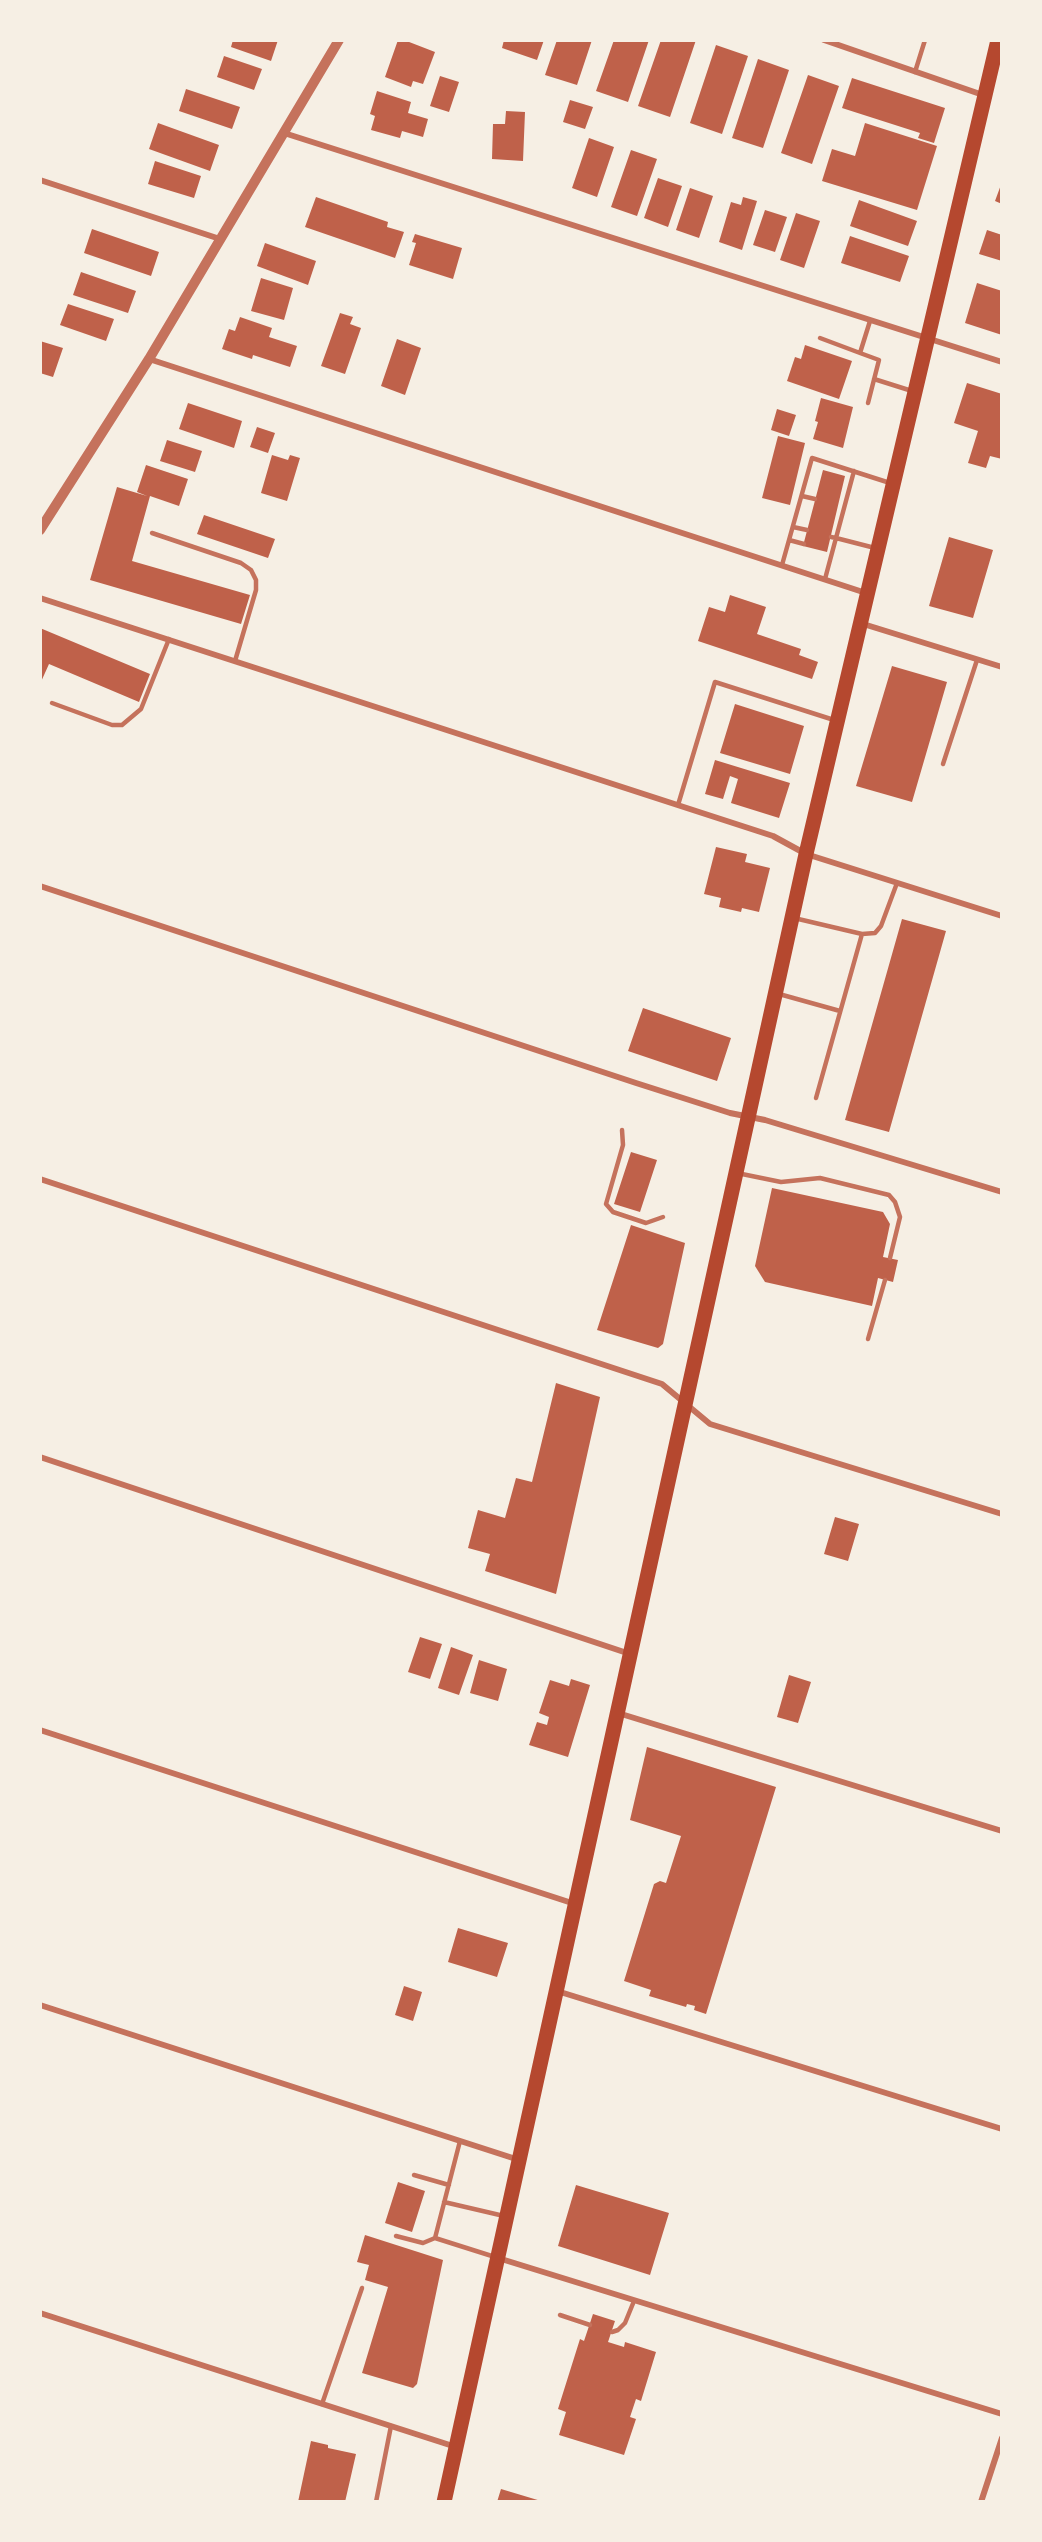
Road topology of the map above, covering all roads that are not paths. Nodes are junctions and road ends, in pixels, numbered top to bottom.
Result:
1 (339, 40) edge
2 (824, 40) edge
3 (925, 40) edge
4 (999, 43) edge
5 (915, 72) junction
6 (987, 96) junction
7 (284, 133) junction
8 (40, 180) edge
9 (220, 239) junction
10 (870, 321) junction
11 (820, 338) dead end
12 (927, 339) junction
13 (861, 353) junction
14 (149, 359) junction
15 (1002, 362) edge
16 (874, 379) junction
17 (914, 392) junction
18 (868, 404) dead end
19 (854, 471) junction
20 (893, 484) junction
21 (802, 496) junction
22 (815, 500) dead end
23 (793, 527) junction
24 (40, 530) edge
25 (807, 530) dead end
26 (152, 533) dead end
27 (833, 537) junction
28 (789, 540) junction
29 (804, 544) dead end
30 (878, 549) junction
31 (782, 565) junction
32 (825, 579) junction
33 (867, 593) junction
34 (40, 598) edge
35 (860, 623) junction
36 (169, 639) junction
37 (977, 660) junction
38 (236, 661) junction
39 (1002, 667) edge
40 (52, 703) dead end
41 (837, 721) junction
42 (944, 764) dead end
43 (678, 805) junction
44 (806, 854) junction
45 (897, 883) junction
46 (40, 886) edge
47 (1002, 916) edge
48 (792, 917) junction
49 (862, 934) junction
50 (776, 993) junction
51 (840, 1011) junction
52 (816, 1098) dead end
53 (749, 1117) junction
54 (622, 1130) dead end
55 (736, 1173) junction
56 (40, 1179) edge
57 (1002, 1192) edge
58 (663, 1217) dead end
59 (890, 1258) dead end
60 (885, 1280) dead end
61 (868, 1339) dead end
62 (685, 1404) junction
63 (40, 1457) edge
64 (1002, 1514) edge
65 (631, 1654) junction
66 (618, 1713) junction
67 (40, 1730) edge
68 (1002, 1831) edge
69 (575, 1904) junction
70 (556, 1991) junction
71 (40, 2005) edge
72 (1002, 2129) edge
73 (460, 2141) junction
74 (519, 2160) junction
75 (414, 2175) dead end
76 (449, 2185) junction
77 (444, 2202) junction
78 (507, 2216) junction
79 (396, 2236) dead end
80 (435, 2238) junction
81 (498, 2258) junction
82 (362, 2288) dead end
83 (634, 2301) junction
84 (40, 2313) edge
85 (560, 2315) dead end
86 (590, 2325) dead end
87 (612, 2332) dead end
88 (322, 2404) junction
89 (1002, 2414) edge
90 (391, 2426) junction
91 (1002, 2438) edge
92 (456, 2447) junction
93 (376, 2502) edge
94 (444, 2502) edge
95 (981, 2502) edge

1 - 7 street
2 - 5 street
3 - 5 lane
4 - 6 main road
5 - 6 street
6 - 12 main road
7 - 9 street
7 - 10 street
8 - 9 street
9 - 14 street
10 - 12 street
10 - 13 lane
11 - 13 lane
12 - 15 street
12 - 17 main road
13 - 16 lane
14 - 24 street
14 - 31 street
16 - 17 lane
16 - 18 lane
17 - 20 main road
19 - 20 lane
19 - 21 lane
19 - 27 lane
20 - 30 main road
21 - 22 lane
21 - 23 lane
23 - 25 lane
23 - 28 lane
26 - 38 lane
27 - 30 lane
27 - 32 lane
28 - 29 lane
28 - 31 lane
30 - 33 main road
31 - 32 street
32 - 33 street
33 - 35 main road
34 - 36 street
35 - 37 street
35 - 41 main road
36 - 38 street
36 - 40 lane
37 - 39 street
37 - 42 lane
38 - 43 street
41 - 43 lane
41 - 44 main road
43 - 44 street
44 - 45 street
44 - 48 main road
45 - 47 street
45 - 49 lane
46 - 53 street
48 - 49 lane
48 - 50 main road
49 - 51 lane
50 - 51 lane
50 - 53 main road
51 - 52 lane
53 - 55 main road
53 - 57 street
54 - 58 lane
55 - 59 lane
55 - 62 main road
56 - 62 street
60 - 61 lane
62 - 64 street
62 - 65 main road
63 - 65 street
65 - 66 main road
66 - 68 street
66 - 69 main road
67 - 69 street
69 - 70 main road
70 - 72 street
70 - 74 main road
71 - 73 street
73 - 74 street
73 - 76 lane
74 - 78 main road
75 - 76 lane
76 - 77 lane
77 - 78 lane
77 - 80 lane
78 - 81 main road
79 - 80 lane
80 - 81 lane
81 - 83 street
81 - 92 main road
82 - 88 lane
83 - 87 lane
83 - 89 street
84 - 88 street
85 - 86 lane
88 - 90 street
90 - 92 street
90 - 93 lane
91 - 95 street
92 - 94 main road

